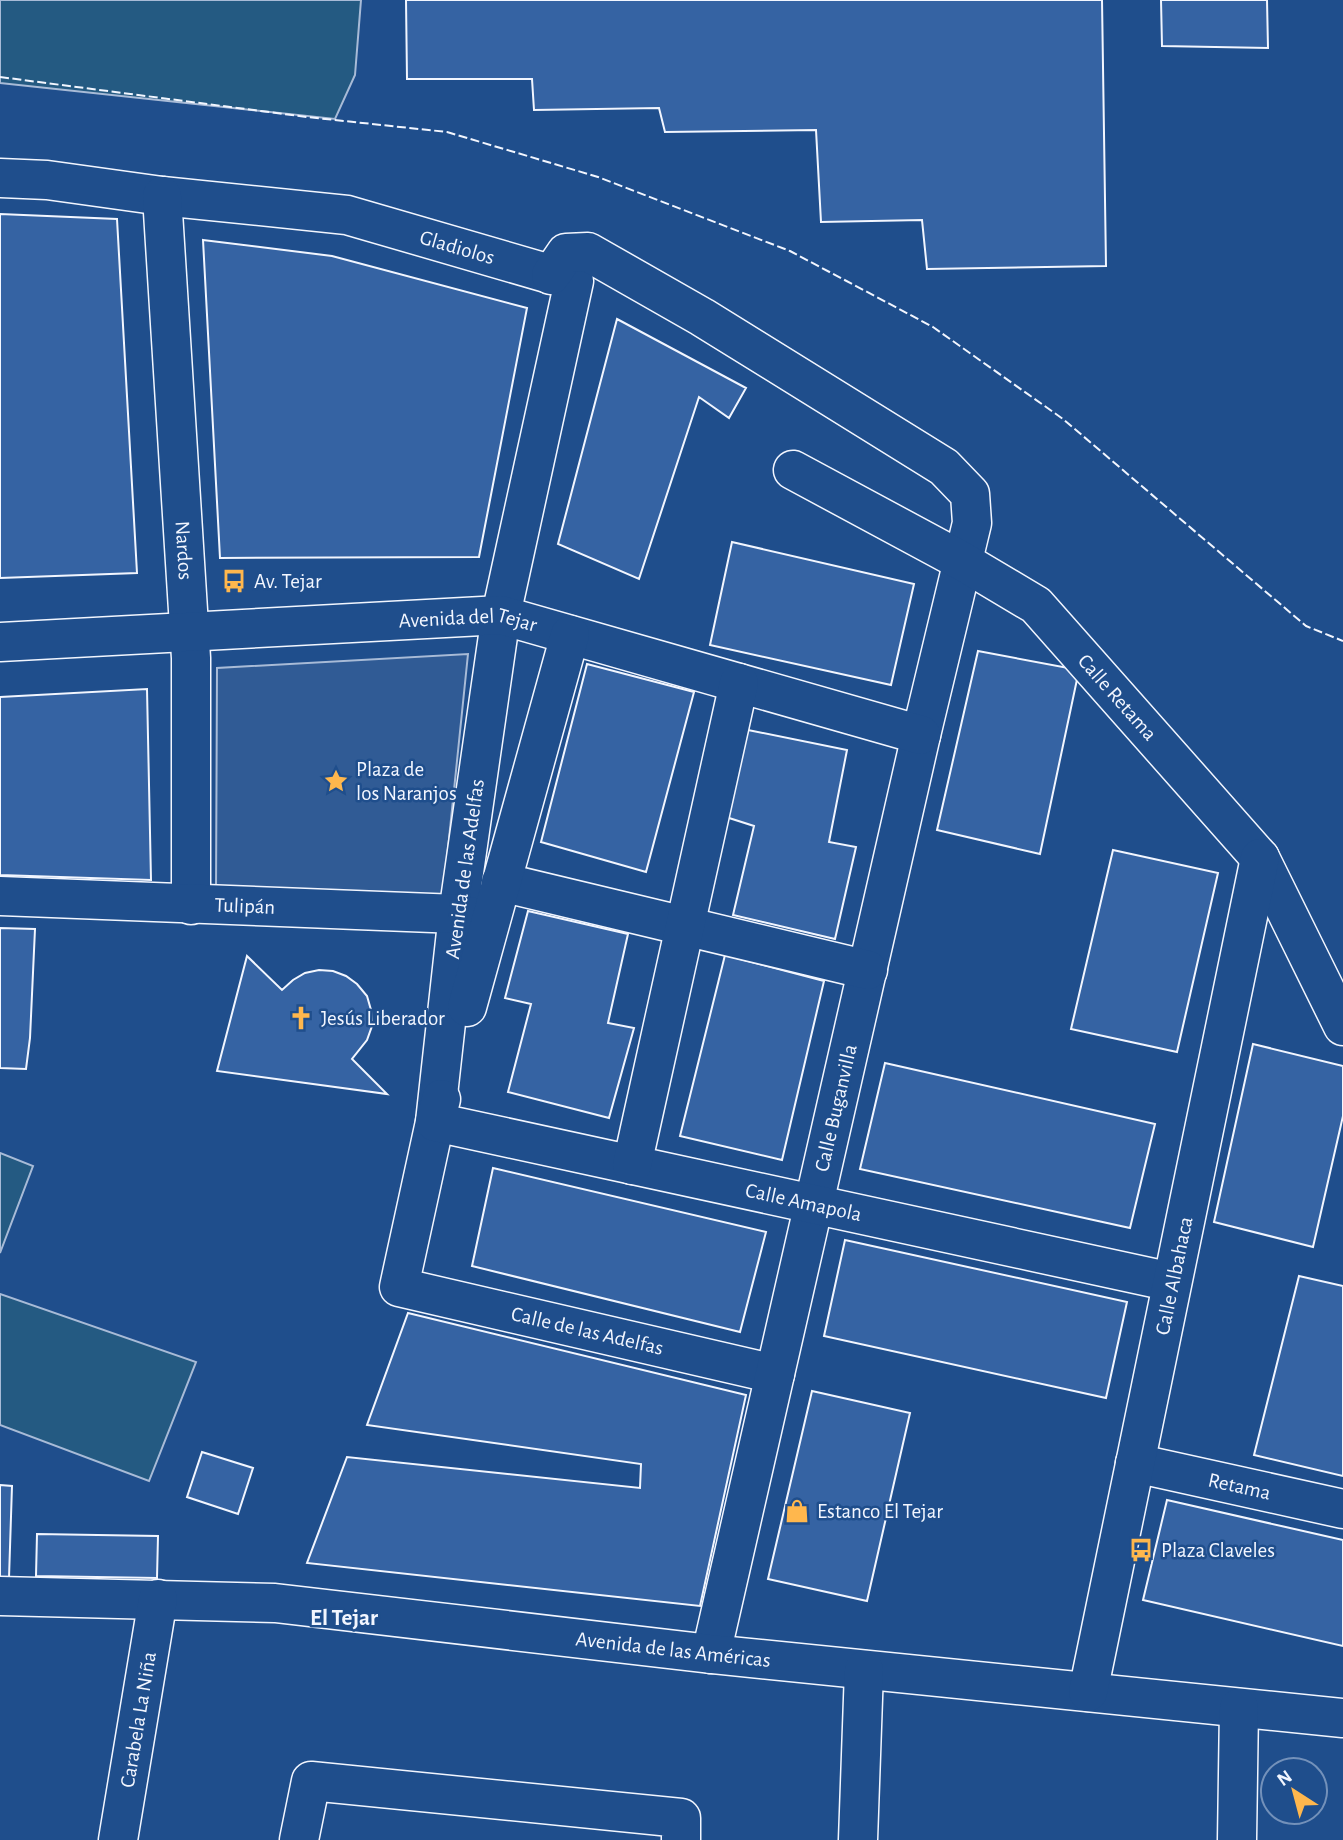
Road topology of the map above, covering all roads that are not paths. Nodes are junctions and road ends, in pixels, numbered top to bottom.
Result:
1 (0, 178) edge
2 (162, 196) junction
3 (551, 275) junction
4 (793, 470) dead end
5 (962, 561) junction
6 (500, 615) junction
7 (188, 632) junction
8 (570, 635) junction
9 (0, 642) edge
10 (740, 683) junction
11 (921, 735) junction
12 (1260, 858) junction
13 (501, 882) junction
14 (0, 896) edge
15 (191, 905) junction
16 (474, 917) junction
17 (685, 926) junction
18 (868, 970) junction
19 (1343, 1026) edge
20 (435, 1122) junction
21 (632, 1165) junction
22 (814, 1204) junction
23 (1172, 1282) junction
24 (399, 1287) joint
25 (775, 1374) junction
26 (1135, 1463) junction
27 (1343, 1509) edge
28 (0, 1596) edge
29 (158, 1599) junction
30 (711, 1654) junction
31 (864, 1670) junction
32 (1088, 1692) junction
33 (1239, 1707) junction
34 (1343, 1718) edge
35 (118, 1840) edge
36 (299, 1840) edge
37 (681, 1840) edge
38 (858, 1840) edge
39 (1237, 1840) edge

1 - 2 street, Gladiolos
2 - 3 street, Gladiolos
2 - 7 street, Nardos
3 - 5 street, Calle Buganvilla
3 - 6 street, Gladiolos
4 - 5 street, Calle Retama
5 - 11 street, Calle Buganvilla
5 - 12 street, Calle Retama
6 - 7 street, Avenida del Tejar
6 - 8 street, Avenida del Tejar
6 - 16 street, Avenida de las Adelfas
7 - 9 street, Avenida del Tejar
7 - 15 street, Nardos
8 - 10 street, Avenida del Tejar
8 - 13 street, Avenida de las Adelfas
10 - 11 street, Avenida del Tejar
10 - 17 street
11 - 18 street, Calle Buganvilla
12 - 19 street, Calle Retama
12 - 23 street, Calle Albahaca
13 - 16 street, Avenida de las Adelfas
13 - 17 street
14 - 15 street, Tulipán
15 - 16 street, Tulipán
16 - 20 street, Avenida de las Adelfas
17 - 18 street
17 - 21 street
18 - 22 street, Calle Buganvilla
20 - 21 street, Calle Amapola
20 - 24 street, Avenida de las Adelfas
21 - 22 street, Calle Amapola
22 - 23 street, Calle Amapola
22 - 25 street, Calle Buganvilla
23 - 26 street, Calle Albahaca
24 - 25 street, Calle de las Adelfas
25 - 30 street, Calle Buganvilla
26 - 27 street, Retama
26 - 32 street, Calle Albahaca
28 - 29 street, Avenida de las Américas
29 - 30 street, Avenida de las Américas
29 - 35 street, Carabela La Niña
30 - 31 street, Avenida de las Américas
31 - 32 street, Avenida de las Américas
31 - 38 street
32 - 33 street, Avenida de las Américas
33 - 34 street, Avenida de las Américas
33 - 39 street
36 - 37 street

